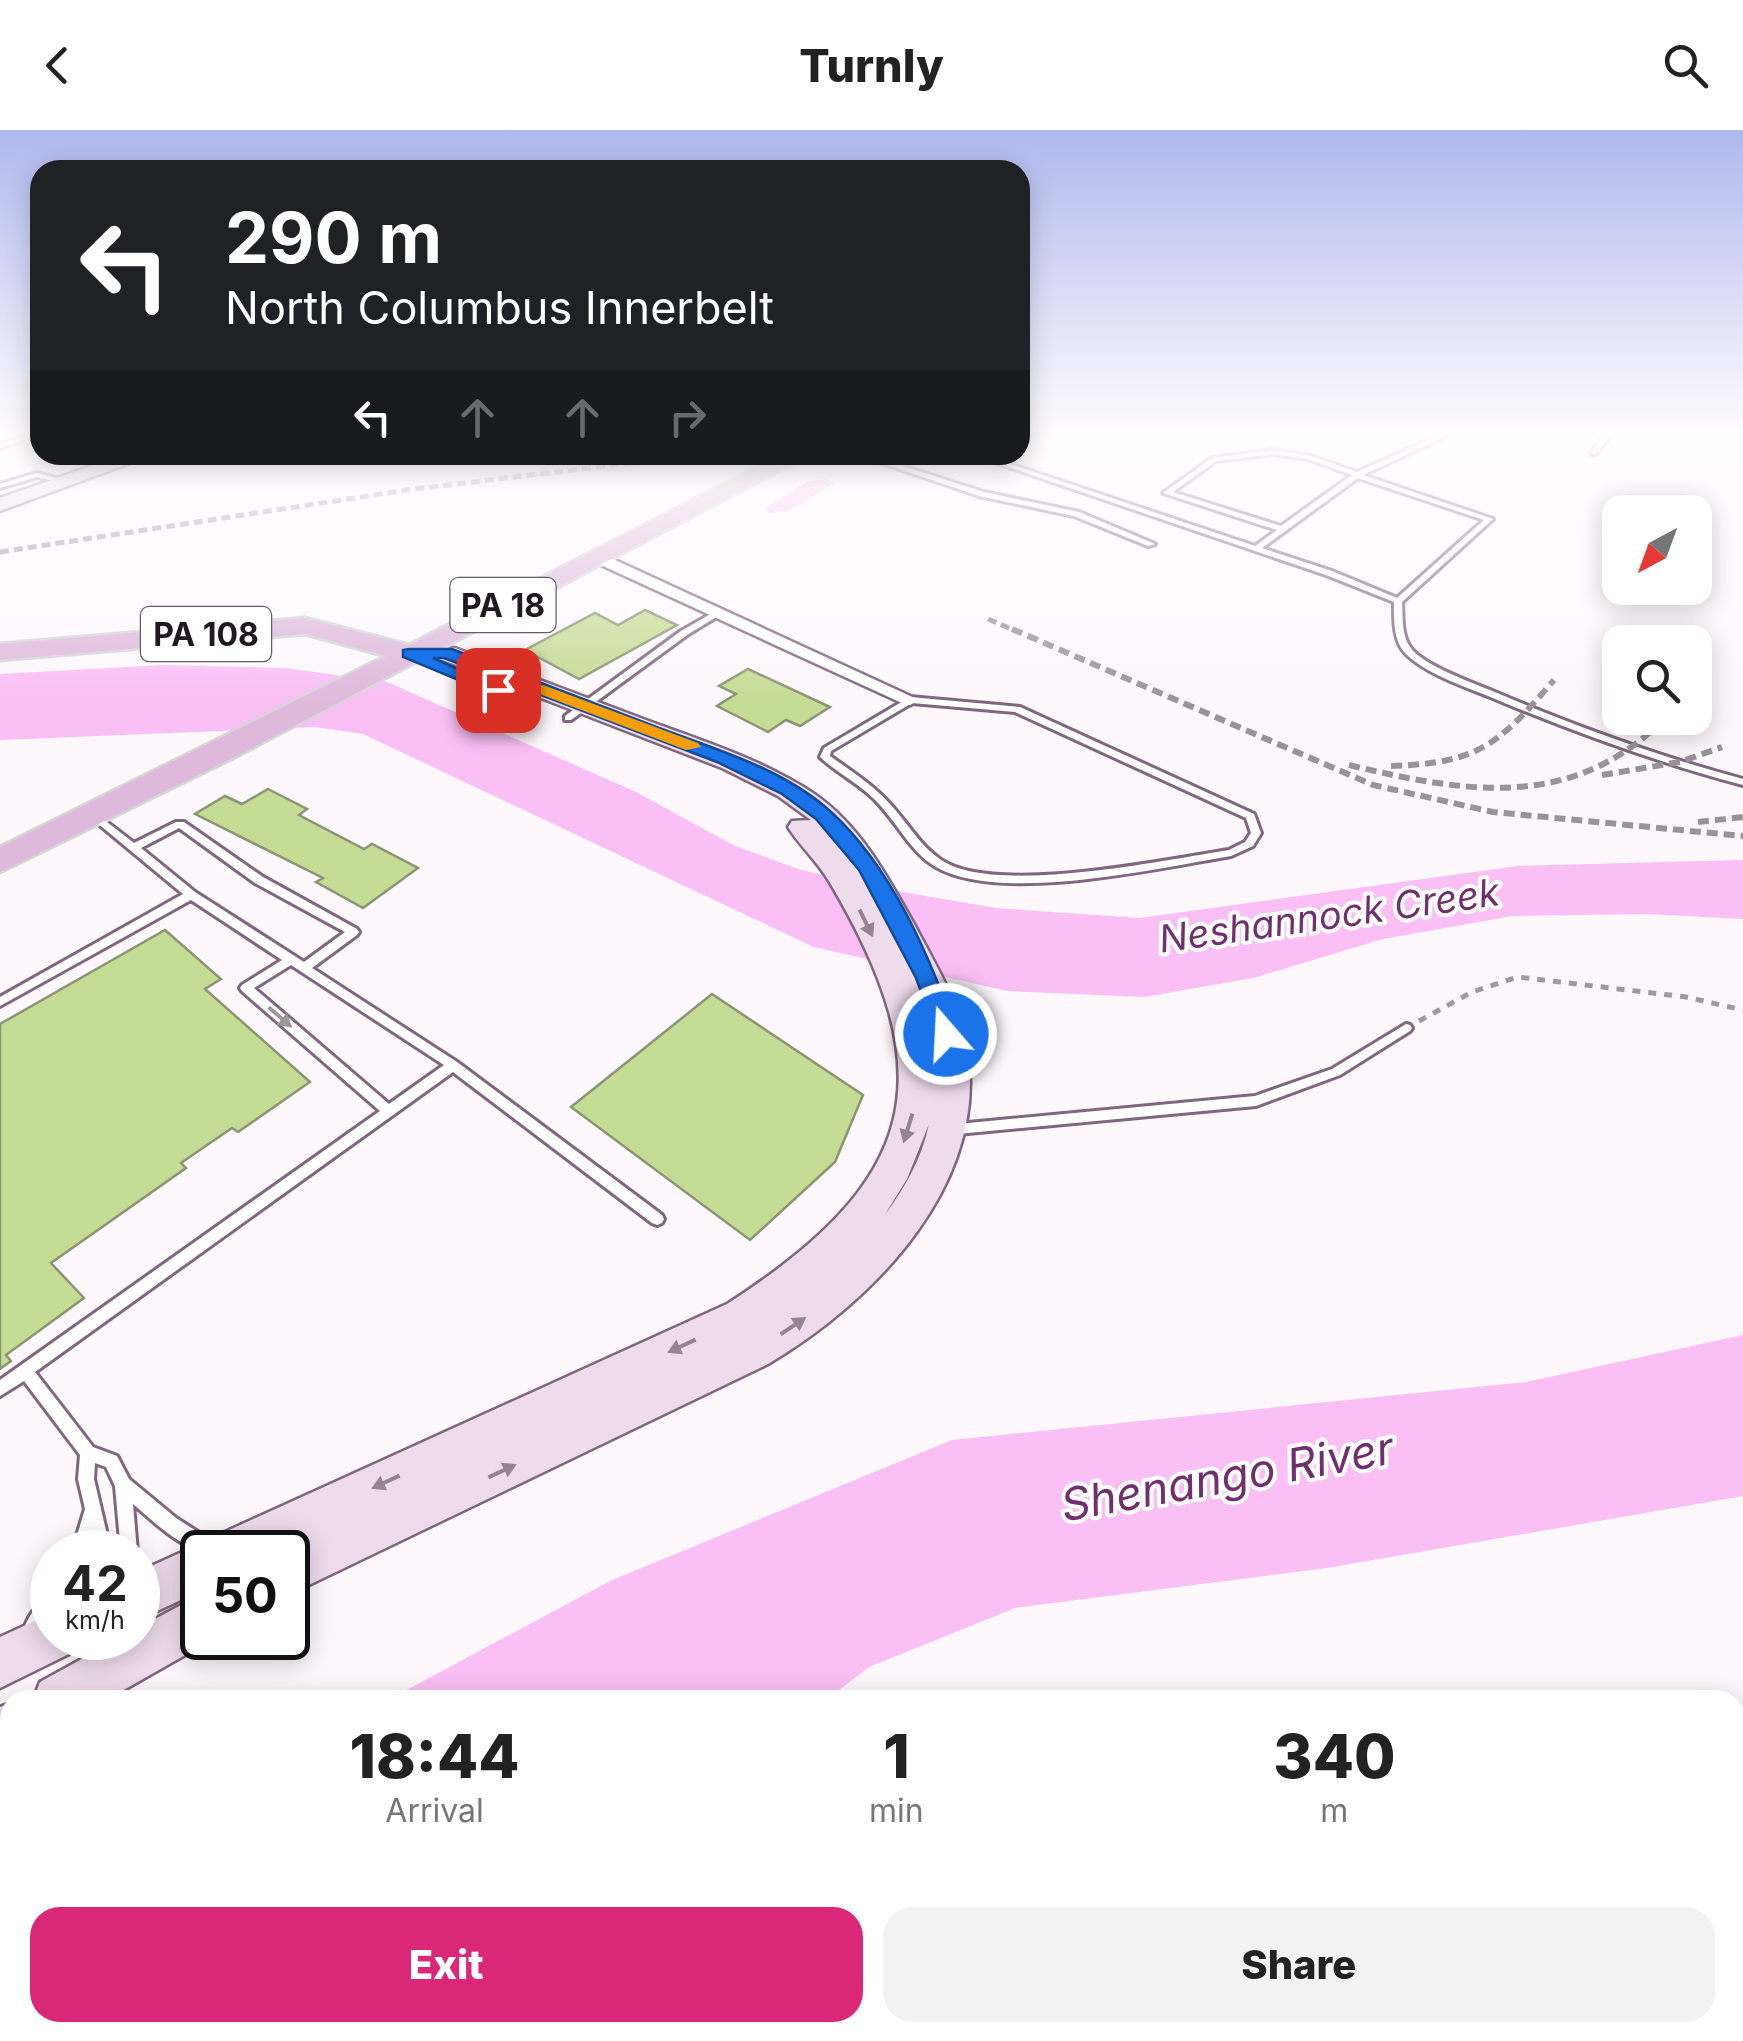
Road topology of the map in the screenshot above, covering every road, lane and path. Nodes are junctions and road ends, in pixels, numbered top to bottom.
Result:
1 (659, 525) edge
2 (1104, 525) edge
3 (1187, 525) edge
4 (1270, 525) edge
5 (1287, 525) edge
6 (1482, 525) edge
7 (1282, 529) junction
8 (1152, 544) dead end
9 (1256, 548) junction
10 (596, 557) junction
11 (1398, 601) junction
12 (719, 613) junction
13 (0, 652) edge
14 (409, 654) junction
15 (910, 700) junction
16 (576, 711) junction
17 (1743, 782) edge
18 (94, 815) junction
19 (134, 848) junction
20 (0, 862) edge
21 (191, 895) junction
22 (290, 960) junction
23 (304, 968) junction
24 (908, 973) junction
25 (0, 1002) edge
26 (1743, 1010) edge
27 (1406, 1028) joint
28 (453, 1065) junction
29 (389, 1111) junction
30 (944, 1130) junction
31 (657, 1219) dead end
32 (25, 1371) junction
33 (0, 1389) edge
34 (88, 1452) junction
35 (123, 1485) junction
36 (94, 1507) junction
37 (87, 1530) edge
38 (99, 1530) edge
39 (126, 1530) edge
40 (181, 1530) edge
41 (281, 1530) edge
42 (310, 1562) edge
43 (30, 1628) edge
44 (30, 1648) edge
45 (111, 1660) edge
46 (2, 1662) edge
47 (71, 1690) edge

1 - 10 main road, PA 18
2 - 8 lane
3 - 9 lane
4 - 7 lane
5 - 7 lane
6 - 11 lane
7 - 9 lane
9 - 11 lane
10 - 12 street
10 - 14 main road, PA 18
11 - 17 lane
12 - 15 street
12 - 16 lane
13 - 14 main road, PA 108
14 - 16 main road
14 - 18 main road, PA 18
15 - 15 lane
16 -> 24 main road
16 - 24 main road
18 - 19 lane
18 - 20 main road, PA 18
19 - 21 lane
19 - 23 lane
21 - 22 lane
21 - 25 lane
22 - 23 lane
22 -> 29 lane
23 - 28 lane
24 - 30 main road
24 -> 41 main road
26 - 27 path
27 - 30 lane
28 - 29 lane
28 - 31 lane
29 - 32 lane
42 -> 30 main road
32 - 33 lane
32 - 34 lane
34 - 35 lane
34 - 36 lane
35 - 39 lane
35 - 40 lane
36 - 37 lane
36 - 38 lane
43 - 46 lane
44 - 46 main road
45 - 47 main road

